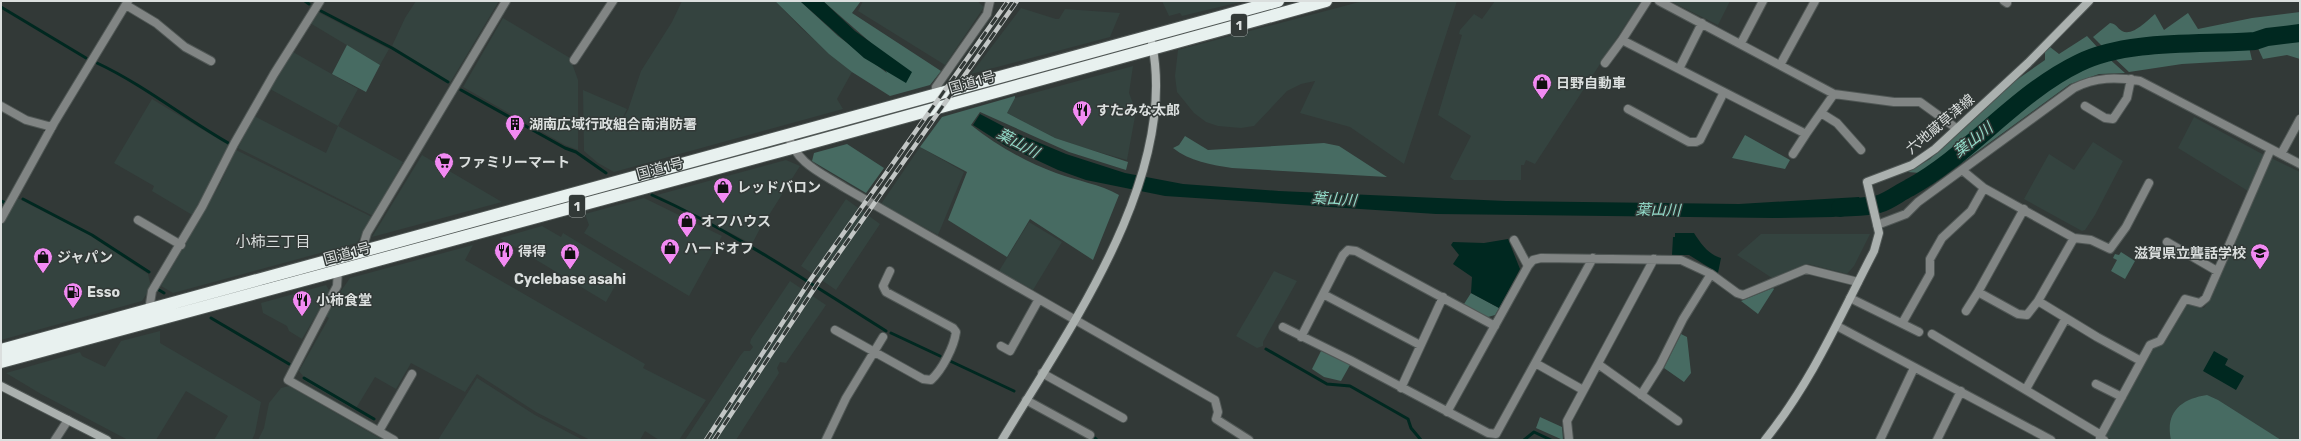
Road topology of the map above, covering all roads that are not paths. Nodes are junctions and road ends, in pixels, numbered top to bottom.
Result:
1 (320, 1) edge
2 (506, 1) edge
3 (613, 1) edge
4 (990, 1) edge
5 (1278, 1) edge
6 (1326, 1) edge
7 (1647, 1) edge
8 (1659, 1) edge
9 (1763, 1) edge
10 (1815, 1) edge
11 (2089, 1) edge
12 (127, 3) edge
13 (1702, 23) junction
14 (1150, 35) junction
15 (1622, 40) junction
16 (1741, 43) junction
17 (1153, 48) junction
18 (574, 60) dead end
19 (211, 61) dead end
20 (1605, 63) dead end
21 (1780, 64) junction
22 (1679, 69) junction
23 (2131, 79) junction
24 (1724, 92) junction
25 (936, 93) junction
26 (1834, 94) junction
27 (1, 106) edge
28 (2085, 106) dead end
29 (1628, 109) dead end
30 (1821, 113) junction
31 (2300, 119) edge
32 (52, 127) junction
33 (1956, 128) junction
34 (1806, 134) junction
35 (788, 135) junction
36 (792, 148) junction
37 (2271, 149) junction
38 (1861, 150) dead end
39 (1793, 154) dead end
40 (2281, 154) junction
41 (2300, 164) edge
42 (1962, 170) junction
43 (2149, 183) dead end
44 (1984, 188) junction
45 (2024, 208) junction
46 (1, 219) edge
47 (138, 220) dead end
48 (1877, 225) junction
49 (2074, 238) junction
50 (1514, 240) dead end
51 (2167, 242) dead end
52 (181, 245) junction
53 (367, 252) junction
54 (1593, 258) junction
55 (1654, 259) junction
56 (1528, 266) junction
57 (338, 271) junction
58 (890, 271) dead end
59 (2217, 271) junction
60 (1711, 274) junction
61 (1858, 282) junction
62 (1978, 292) junction
63 (1323, 294) junction
64 (1443, 298) junction
65 (1850, 298) junction
66 (1038, 299) junction
67 (2038, 301) junction
68 (149, 310) junction
69 (1966, 311) dead end
70 (2066, 318) junction
71 (1075, 320) junction
72 (1904, 320) dead end
73 (1495, 326) junction
74 (1837, 326) junction
75 (1283, 327) dead end
76 (835, 330) dead end
77 (1919, 332) dead end
78 (1932, 334) dead end
79 (883, 337) dead end
80 (1301, 337) junction
81 (1420, 345) junction
82 (1001, 346) dead end
83 (1, 350) edge
84 (874, 352) junction
85 (2141, 361) junction
86 (1, 362) edge
87 (1537, 364) junction
88 (1598, 364) junction
89 (1914, 368) junction
90 (1042, 373) junction
91 (412, 374) dead end
92 (2096, 384) dead end
93 (1, 386) edge
94 (1401, 388) junction
95 (2026, 389) junction
96 (1583, 390) junction
97 (1961, 391) junction
98 (1641, 395) junction
99 (2122, 398) junction
100 (1026, 400) junction
101 (1447, 412) junction
102 (1122, 418) dead end
103 (68, 420) junction
104 (1678, 421) dead end
105 (379, 431) junction
106 (1090, 435) dead end
107 (2101, 438) edge
108 (55, 440) edge
109 (107, 440) edge
110 (394, 440) edge
111 (826, 440) edge
112 (1002, 440) edge
113 (1249, 440) edge
114 (1569, 440) edge
115 (1765, 440) edge
116 (1880, 440) edge
117 (1937, 440) edge
118 (2052, 440) edge

1 - 52 street
2 - 53 street
3 - 18 street
4 - 25 street
5 - 14 highway, 国道1号 / 1
6 - 17 highway, 国道1号 / 1
7 - 15 street
8 - 13 street
9 - 16 street
10 - 21 street
11 - 33 main road, 六地蔵草津線
12 - 19 street
12 - 32 street
13 - 16 street
13 - 22 street
14 - 17 main road
14 - 25 highway, 国道1号 / 1
15 - 20 street
15 - 22 street
16 - 21 street
17 - 36 highway, 国道1号 / 1
17 - 71 main road
21 - 26 street
22 - 24 street
23 - 28 street
23 - 37 street
23 - 42 street
24 - 29 street
24 - 34 street
25 - 35 highway, 国道1号 / 1
26 - 30 street
26 - 33 street
27 - 32 street
30 - 34 street
30 - 38 street
31 - 40 street
32 - 46 street
33 - 48 main road, 六地蔵草津線
34 - 39 street
35 - 36 street
35 - 53 highway, 国道1号 / 1
36 - 57 highway, 国道1号 / 1
36 - 66 street
37 - 40 street
37 - 59 street
40 - 41 street
42 - 44 street
42 - 48 street
43 - 49 street
44 - 45 street
44 - 72 street
45 - 49 street
45 - 62 street
47 - 52 street
48 - 61 main road, 六地蔵草津線
49 - 67 street
50 - 56 street
51 - 59 street
52 - 68 street
53 - 68 highway, 国道1号 / 1
54 - 55 street
54 - 56 street
54 - 87 street
55 - 60 street
55 - 88 street
56 - 73 street
57 - 86 highway, 国道1号 / 1
57 - 105 street
58 - 84 street
59 - 85 street
60 - 61 street
60 - 98 street
61 - 65 main road, 六地蔵草津線
62 - 67 street
62 - 69 street
63 - 64 street
63 - 80 street
63 - 81 street
64 - 73 street
64 - 81 street
65 - 74 main road, 六地蔵草津線
65 - 77 street
66 - 71 street
66 - 82 street
67 - 70 street
68 - 83 highway, 国道1号 / 1
70 - 85 street
70 - 95 street
71 - 90 main road
71 - 113 street
73 - 101 street
74 - 89 street
74 - 115 main road, 六地蔵草津線
75 - 80 street
76 - 84 street
78 - 95 street
79 - 84 street
80 - 94 street
81 - 94 street
84 - 111 street
85 - 99 street
87 - 96 street
87 - 101 street
88 - 96 street
88 - 98 street
89 - 97 street
89 - 116 street
90 - 100 main road
90 - 102 street
91 - 105 street
92 - 99 street
93 - 103 main road
94 - 101 street
95 - 107 street
96 - 114 street
97 - 117 street
97 - 118 street
98 - 104 street
99 - 107 street
100 - 106 street
100 - 112 main road
103 - 108 street
103 - 109 main road
105 - 110 street

